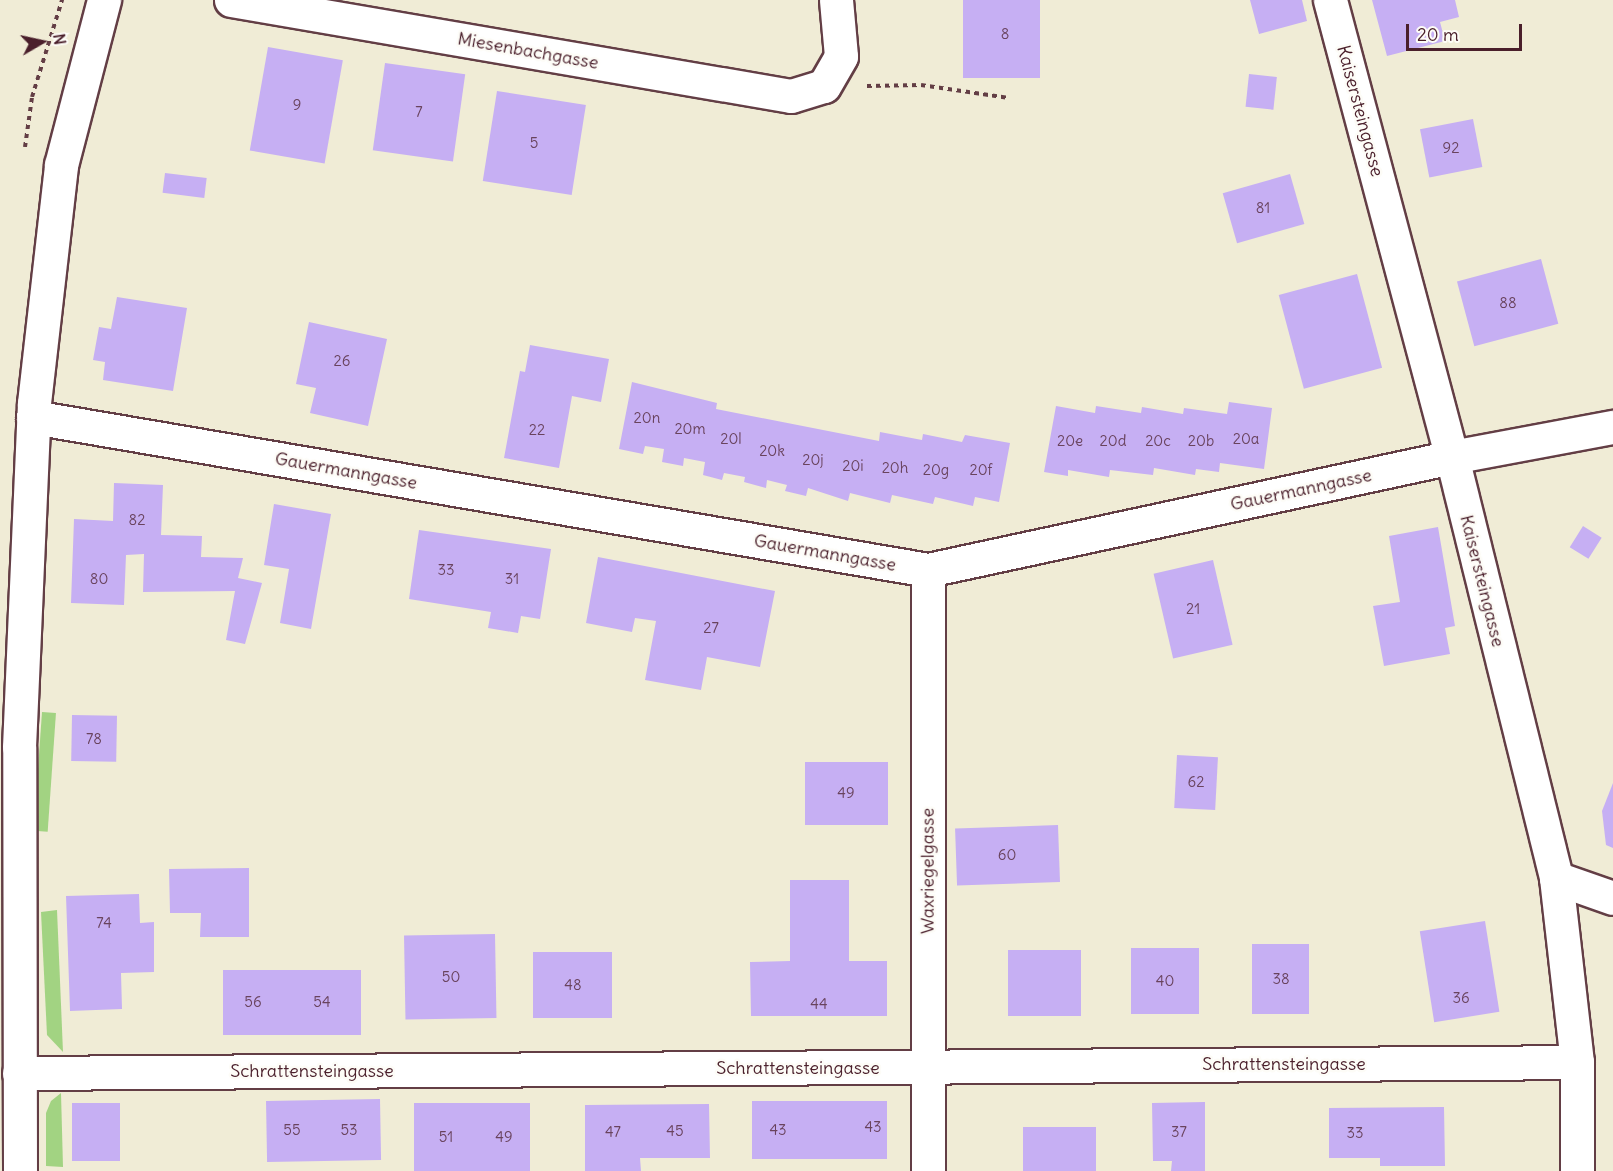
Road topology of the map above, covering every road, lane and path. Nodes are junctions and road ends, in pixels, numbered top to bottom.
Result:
1 (104, 0) edge
2 (231, 0) edge
3 (836, 0) edge
4 (1330, 0) edge
5 (824, 86) junction
6 (1009, 98) dead end
7 (33, 417) junction
8 (1613, 427) edge
9 (1452, 457) junction
10 (928, 570) junction
11 (1556, 878) junction
12 (1613, 898) edge
13 (1577, 1062) junction
14 (928, 1067) junction
15 (19, 1074) junction
16 (20, 1171) edge
17 (928, 1171) edge
18 (1577, 1171) edge

1 - 7 street
2 - 5 street, Miesenbachgasse
3 - 5 street
4 - 9 street, Kaisersteingasse
5 - 6 path
7 - 10 street, Gauermanngasse
7 - 15 street
8 - 9 street, Gauermanngasse
9 - 10 street, Gauermanngasse
9 - 11 street, Kaisersteingasse
10 - 14 street, Waxriegelgasse
11 - 12 street
11 - 13 street, Kaisersteingasse
13 - 14 street, Schrattensteingasse
13 - 18 street, Kaisersteingasse
14 - 15 street, Schrattensteingasse
14 - 17 street, Waxriegelgasse
15 - 16 street

